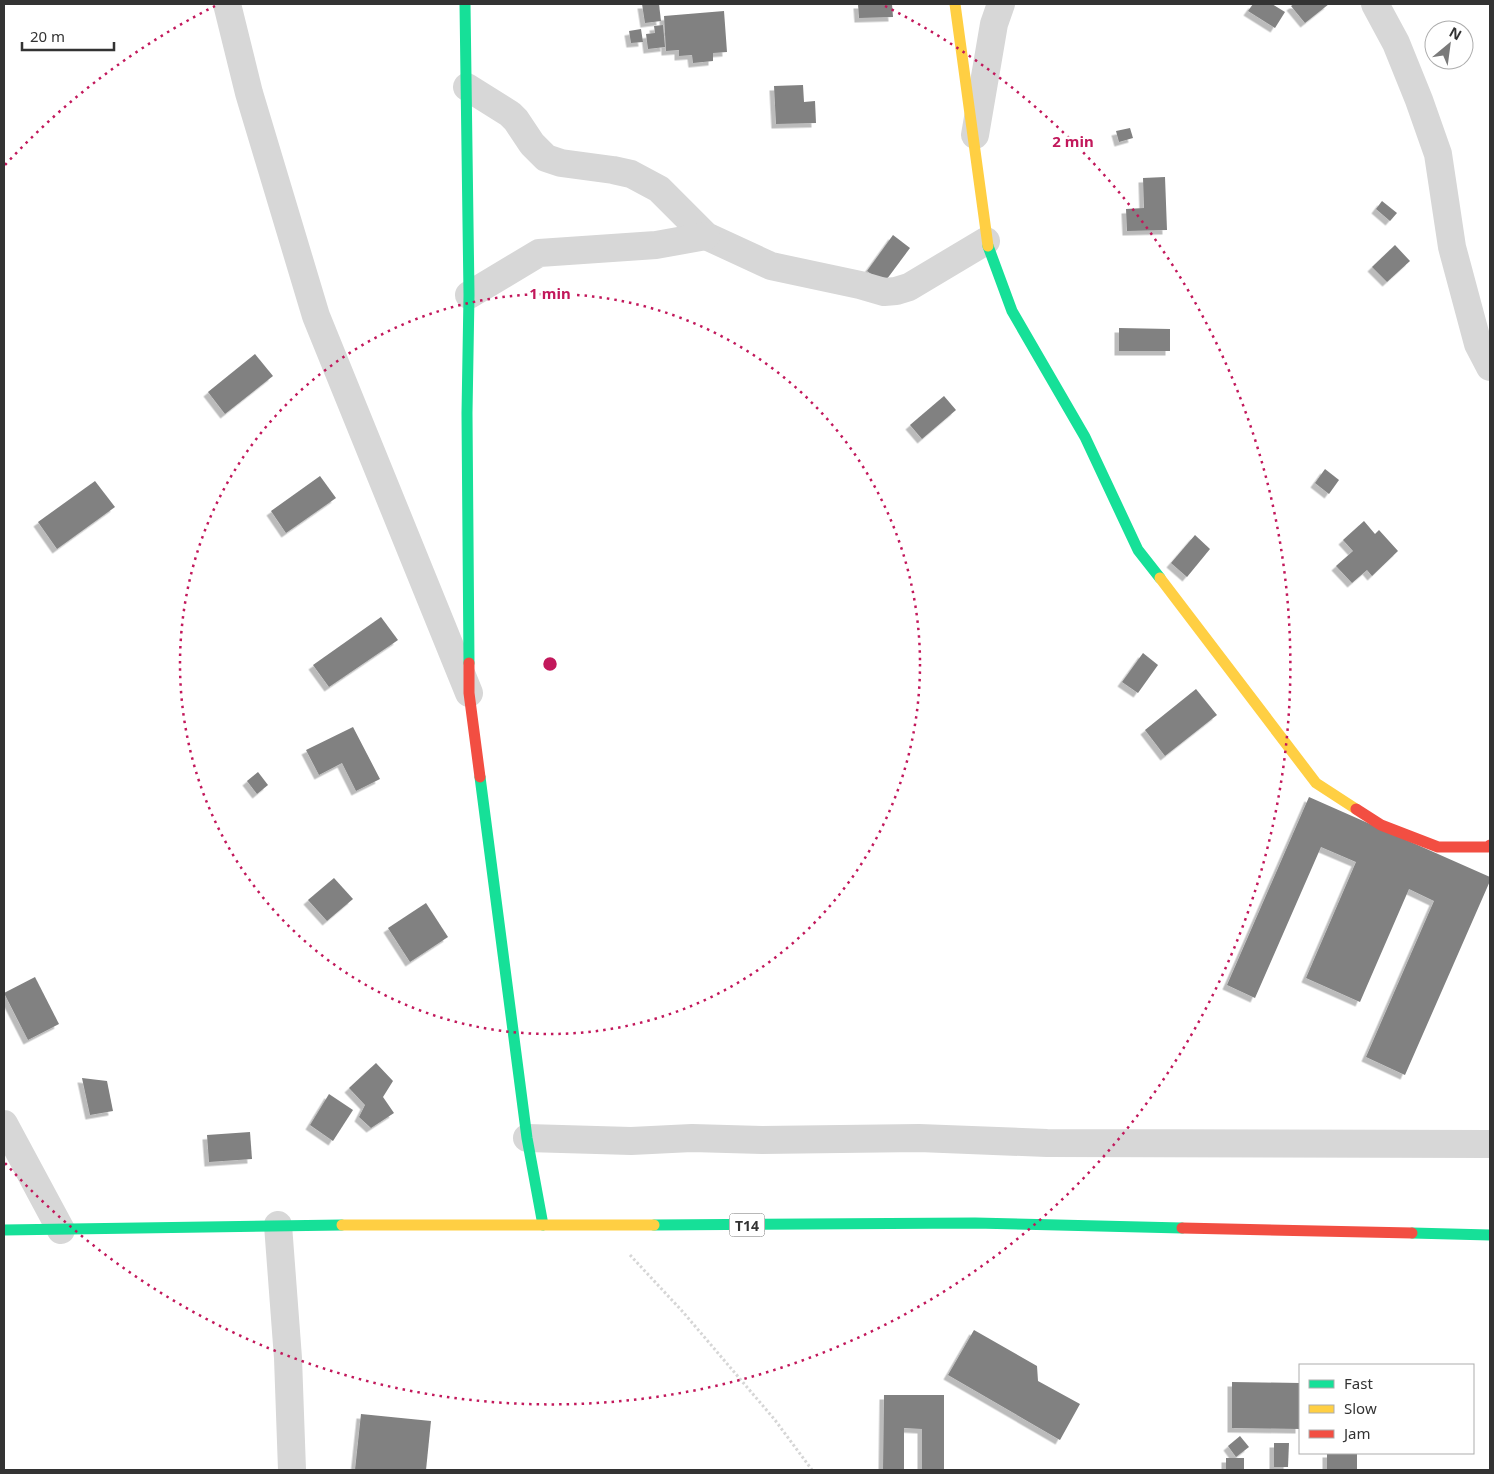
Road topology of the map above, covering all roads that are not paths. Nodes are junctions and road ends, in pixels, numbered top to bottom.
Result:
1 (227, 4) edge
2 (465, 4) edge
3 (955, 4) edge
4 (1001, 4) edge
5 (1375, 4) edge
6 (466, 86) junction
7 (973, 144) junction
8 (706, 236) junction
9 (986, 241) junction
10 (470, 295) junction
11 (1490, 367) edge
12 (469, 693) junction
13 (1490, 845) edge
14 (4, 1124) edge
15 (528, 1138) junction
16 (1490, 1144) edge
17 (278, 1225) junction
18 (543, 1225) junction
19 (4, 1230) edge
20 (61, 1230) junction
21 (1490, 1235) edge
22 (292, 1470) edge

1 - 12 street
2 - 6 main road
3 - 7 main road
4 - 7 street
5 - 11 street
6 - 8 street
6 - 10 main road
7 - 9 main road
8 - 9 street
8 - 10 street
9 - 13 main road
10 - 12 main road
12 - 15 main road
14 - 20 street
15 - 16 street
15 - 18 main road
17 - 18 main road, T14
17 - 20 main road, T14
17 - 22 street
18 - 21 main road, T14
19 - 20 main road, T14

